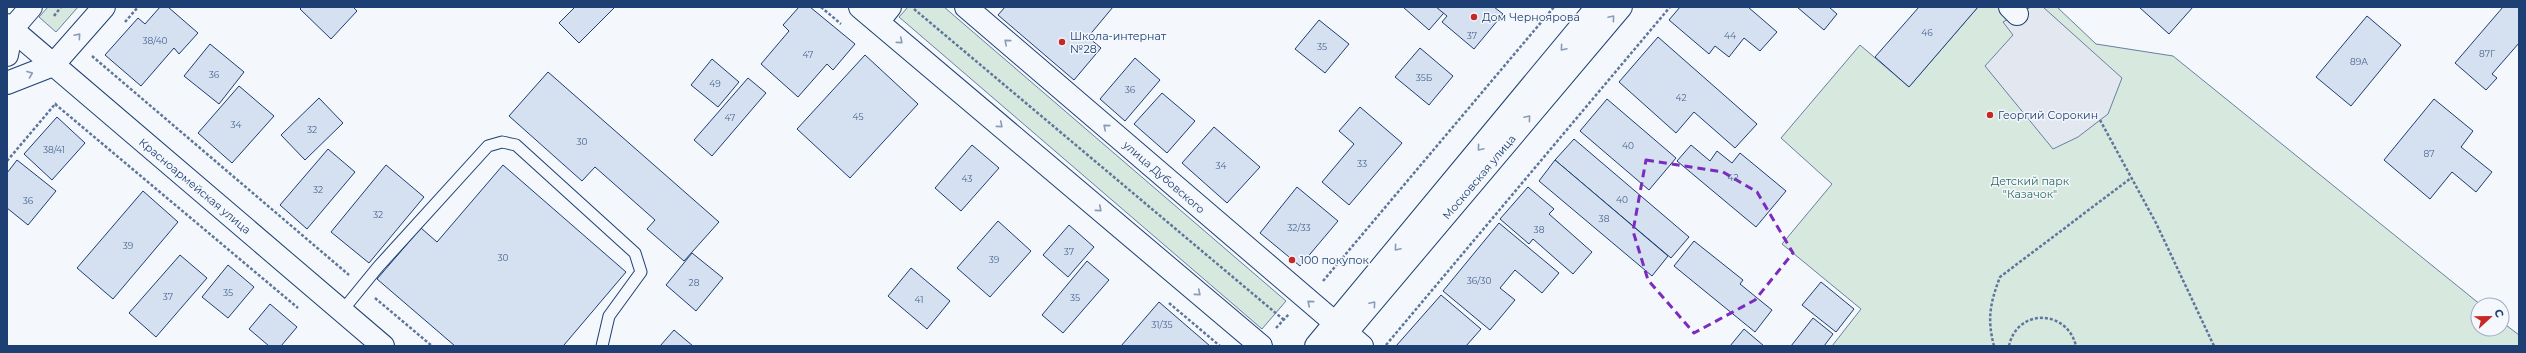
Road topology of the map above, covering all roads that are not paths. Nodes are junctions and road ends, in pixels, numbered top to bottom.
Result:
1 (30, 7) edge
2 (104, 7) edge
3 (860, 7) edge
4 (966, 7) edge
5 (1597, 7) edge
6 (1621, 7) edge
7 (884, 15) edge
8 (9, 27) edge
9 (7, 54) edge
10 (53, 65) junction
11 (7, 83) edge
12 (342, 311) junction
13 (1345, 337) edge
14 (383, 346) edge
15 (602, 346) edge
16 (1261, 346) edge
17 (1316, 346) edge

1 - 8 street
10 -> 2 street
3 - 7 street
13 -> 4 street, улица Дубовского
5 -> 13 street, Московская улица
13 -> 6 street, Московская улица
7 -> 16 street
8 - 9 street
8 - 10 street, Красноармейская улица
11 -> 10 street
10 - 12 street, Красноармейская улица
12 - 14 street, Красноармейская улица
12 - 15 lane
13 - 17 street, Московская улица

